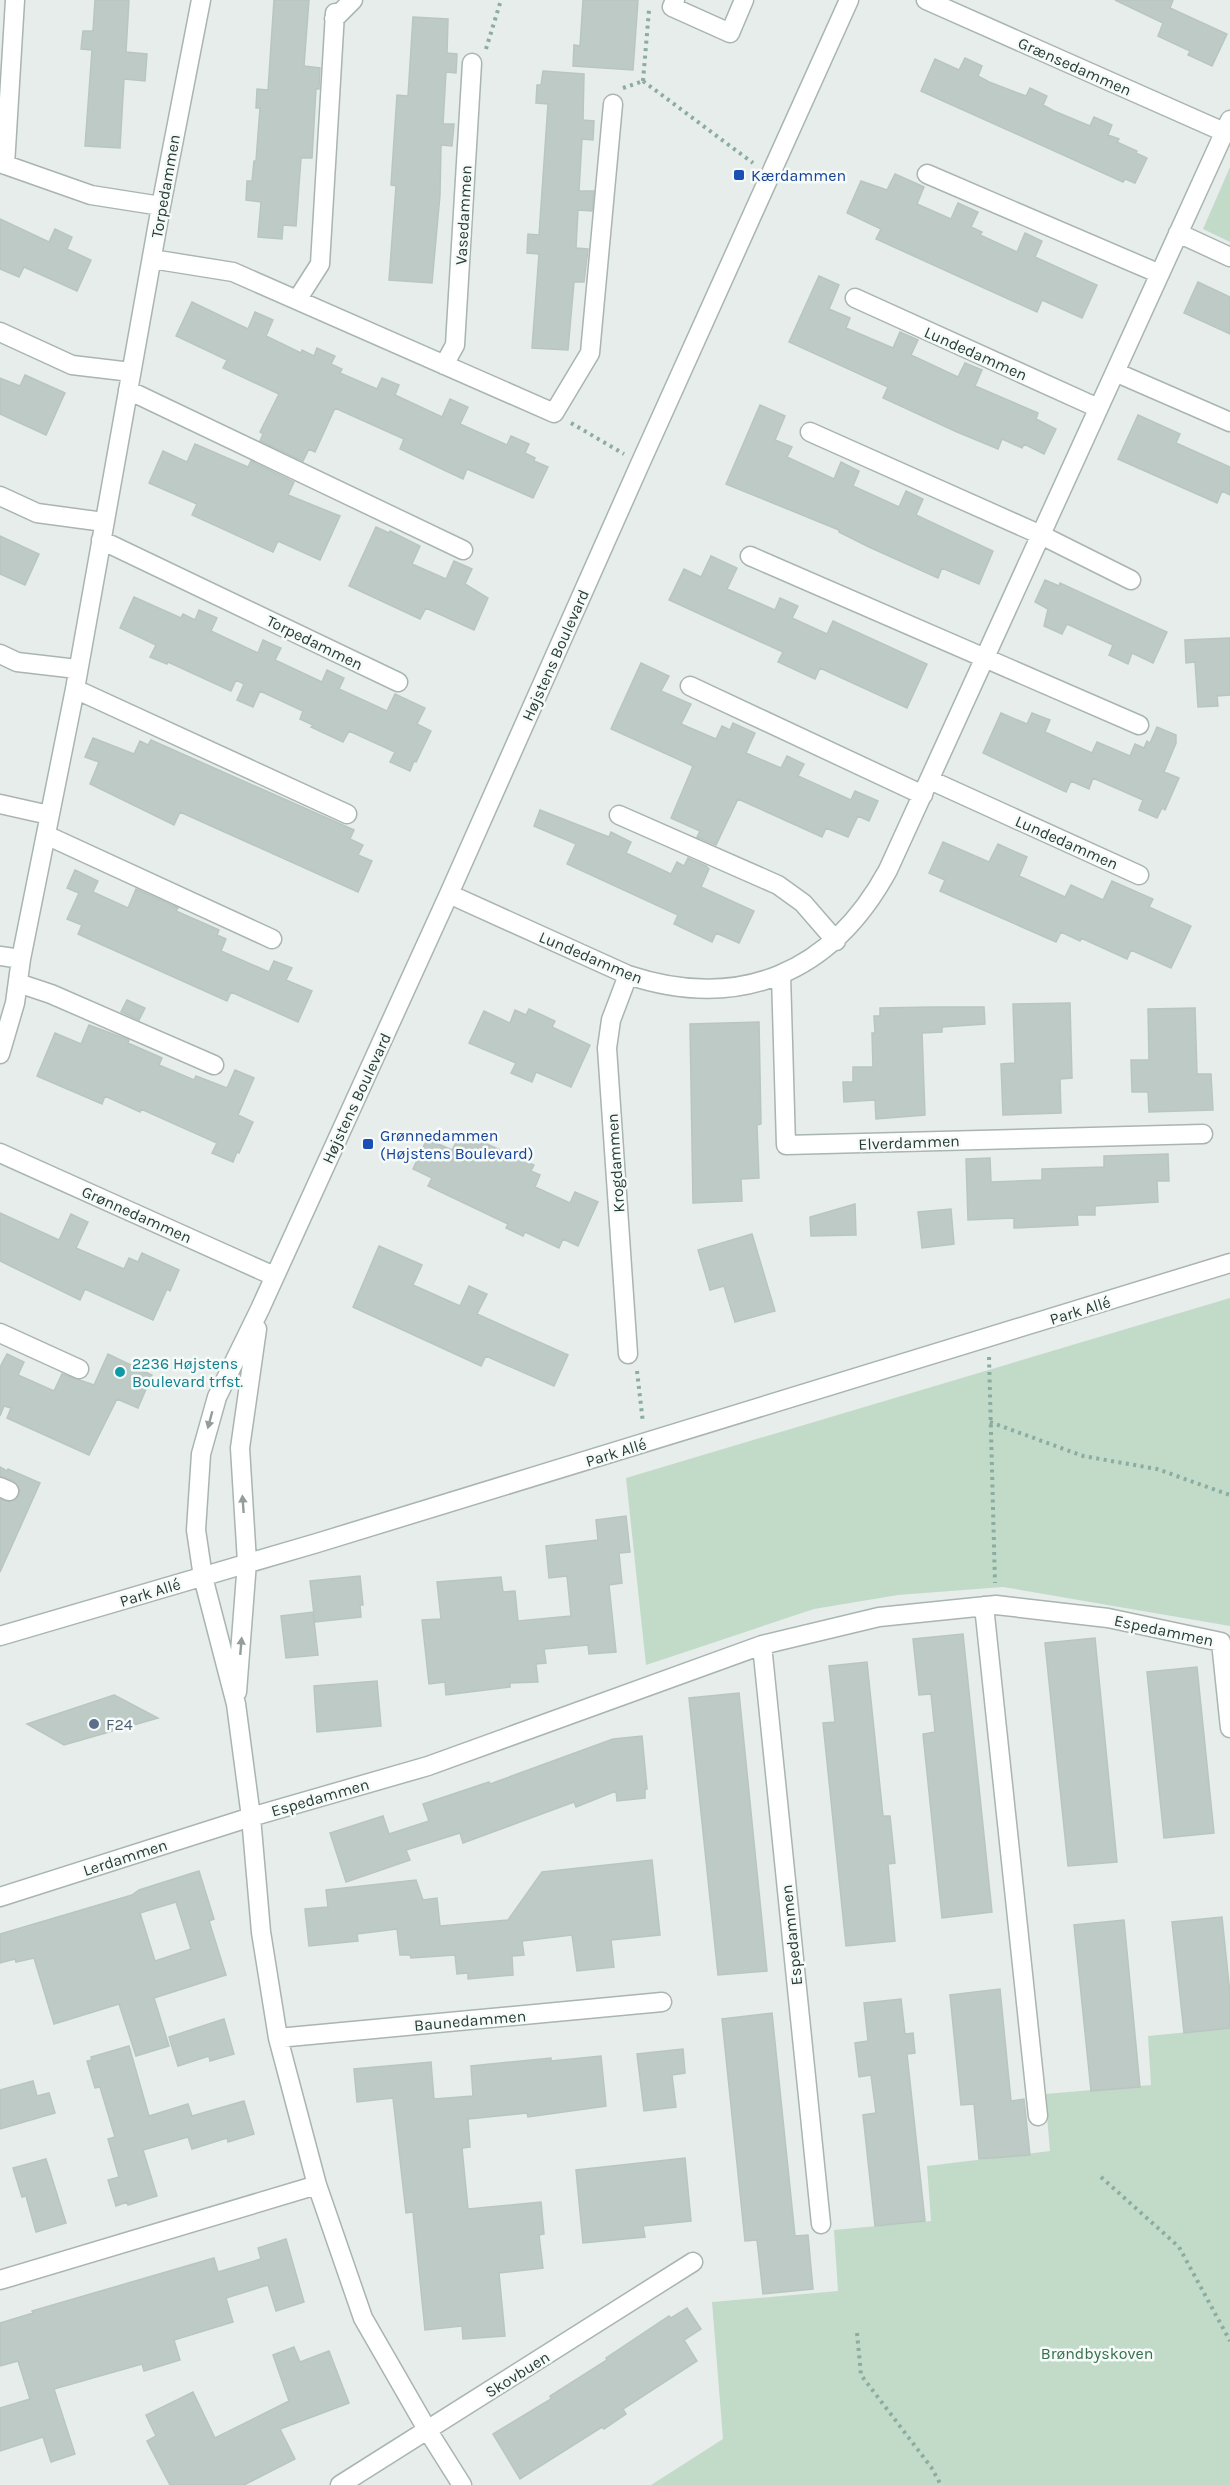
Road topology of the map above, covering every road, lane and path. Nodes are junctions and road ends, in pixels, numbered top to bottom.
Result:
1 (15, 0) edge
2 (201, 0) edge
3 (353, 0) edge
4 (501, 0) edge
5 (744, 0) edge
6 (849, 0) edge
7 (926, 0) edge
8 (674, 3) edge
9 (472, 63) joint
10 (613, 104) dead end
11 (1227, 126) edge
12 (2, 164) edge
13 (927, 174) dead end
14 (770, 176) junction
15 (161, 206) junction
16 (1178, 233) junction
17 (1230, 257) edge
18 (152, 259) junction
19 (1160, 274) junction
20 (855, 298) dead end
21 (297, 300) junction
22 (0, 332) edge
23 (444, 365) junction
24 (131, 372) junction
25 (1115, 372) junction
26 (128, 390) junction
27 (1098, 408) junction
28 (554, 413) junction
29 (1230, 422) edge
30 (810, 432) dead end
31 (640, 464) junction
32 (0, 496) edge
33 (103, 531) junction
34 (1041, 535) junction
35 (463, 550) dead end
36 (750, 555) dead end
37 (1131, 580) dead end
38 (0, 654) edge
39 (985, 660) junction
40 (77, 669) junction
41 (398, 682) dead end
42 (690, 686) dead end
43 (75, 689) junction
44 (1139, 725) dead end
45 (926, 787) junction
46 (0, 804) edge
47 (347, 814) dead end
48 (49, 815) junction
49 (619, 815) dead end
50 (46, 835) junction
51 (1139, 875) dead end
52 (449, 894) junction
53 (272, 939) dead end
54 (836, 941) junction
55 (0, 956) edge
56 (21, 959) junction
57 (628, 975) junction
58 (781, 975) junction
59 (18, 983) junction
60 (0, 1054) edge
61 (214, 1065) dead end
62 (1203, 1134) dead end
63 (0, 1153) edge
64 (1230, 1263) edge
65 (274, 1276) junction
66 (260, 1309) junction
67 (0, 1333) edge
68 (989, 1339) junction
69 (628, 1354) joint
70 (79, 1369) dead end
71 (990, 1422) junction
72 (648, 1442) junction
73 (1230, 1495) edge
74 (247, 1562) junction
75 (203, 1576) junction
76 (990, 1606) junction
77 (0, 1636) edge
78 (762, 1645) junction
79 (236, 1704) junction
80 (1230, 1728) edge
81 (251, 1817) junction
82 (0, 1897) edge
83 (662, 2002) dead end
84 (278, 2038) junction
85 (1038, 2116) dead end
86 (1101, 2177) dead end
87 (316, 2185) junction
88 (821, 2224) dead end
89 (693, 2262) dead end
90 (0, 2280) edge
91 (857, 2333) dead end
92 (1230, 2341) edge
93 (428, 2431) junction
94 (340, 2485) edge
95 (462, 2485) edge
96 (941, 2485) edge

1 - 12 street
2 - 15 street, Torpedammen
3 - 21 street
4 - 9 path
5 - 8 street
6 - 14 street, Højstens Boulevard
7 - 11 street, Grænsedammen
8 - 14 path
9 - 23 street, Vasedammen
10 - 28 street
11 - 16 street, Lundedammen
12 - 15 street
13 - 19 street
14 - 31 street, Højstens Boulevard
15 - 18 street, Torpedammen
16 - 17 street
16 - 19 street, Lundedammen
18 - 21 street
18 - 24 street, Torpedammen
19 - 25 street, Lundedammen
20 - 27 street, Lundedammen
21 - 23 street
22 - 24 street
23 - 28 street
24 - 26 street, Torpedammen
25 - 27 street, Lundedammen
25 - 29 street
26 - 33 street, Torpedammen
26 - 35 street
27 - 34 street, Lundedammen
28 - 31 path
30 - 34 street
31 - 52 street, Højstens Boulevard
32 - 33 street, Torpedammen
33 - 40 street, Torpedammen
33 - 41 street, Torpedammen
34 - 37 street
34 - 39 street, Lundedammen
36 - 39 street
38 - 40 street
39 - 44 street
39 - 45 street, Lundedammen
40 - 43 street, Torpedammen
42 - 45 street, Lundedammen
43 - 47 street
43 - 48 street, Torpedammen
45 - 51 street, Lundedammen
45 - 54 street, Lundedammen
46 - 48 street
48 - 50 street, Torpedammen
49 - 54 street
50 - 53 street
50 - 56 street, Torpedammen
52 - 57 street, Lundedammen
52 - 65 street, Højstens Boulevard
54 - 58 street, Lundedammen
55 - 56 street
56 - 59 street, Torpedammen
57 - 58 street, Lundedammen
57 - 69 street, Krogdammen
58 - 62 street, Elverdammen
59 - 60 street, Torpedammen
59 - 61 street
63 - 65 street, Grønnedammen
64 - 68 street, Park Allé
65 - 66 street, Højstens Boulevard
74 -> 66 street, Højstens Boulevard
66 -> 75 street, Højstens Boulevard
67 - 70 street
68 - 71 path
68 - 72 street, Park Allé
69 - 72 path
71 - 73 path
71 - 76 path
72 - 74 street, Park Allé
74 - 75 street, Park Allé
79 -> 74 street
75 - 77 street, Park Allé
75 - 79 street
76 - 78 street, Espedammen
76 - 80 street, Espedammen
76 - 85 street
78 - 81 street, Espedammen
78 - 88 street, Espedammen
79 - 81 street
81 - 82 street, Lerdammen
81 - 84 street
83 - 84 street, Baunedammen
84 - 87 street
86 - 92 path
87 - 90 street
87 - 93 street
89 - 93 street, Skovbuen
91 - 96 path
93 - 94 street, Skovbuen
93 - 95 street

